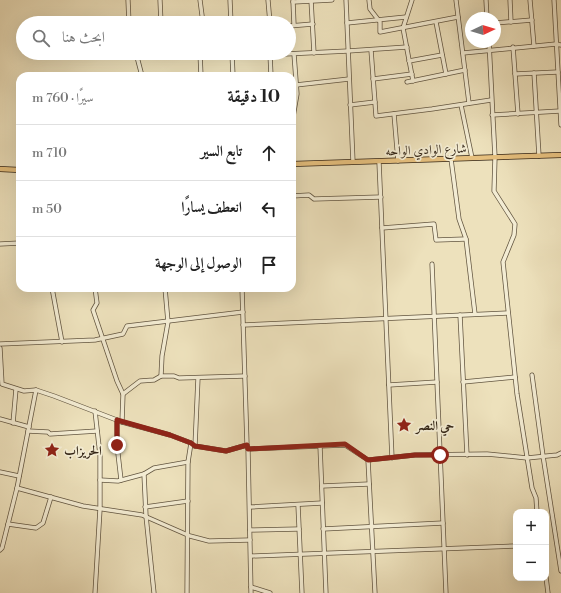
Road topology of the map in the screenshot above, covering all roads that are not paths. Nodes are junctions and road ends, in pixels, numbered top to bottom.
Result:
1 (128, 0) edge
2 (160, 0) edge
3 (200, 0) edge
4 (230, 0) edge
5 (268, 0) edge
6 (311, 0) edge
7 (332, 0) edge
8 (346, 0) edge
9 (369, 0) edge
10 (412, 0) edge
11 (456, 0) edge
12 (486, 0) edge
13 (510, 0) edge
14 (530, 0) edge
15 (554, 0) edge
16 (293, 1) edge
17 (487, 12) edge
18 (129, 16) edge
19 (161, 16) edge
20 (201, 16) edge
21 (231, 16) edge
22 (269, 16) edge
23 (294, 16) edge
24 (406, 17) junction
25 (458, 17) junction
26 (555, 18) junction
27 (561, 18) edge
28 (378, 20) junction
29 (532, 20) junction
30 (436, 22) junction
31 (511, 22) junction
32 (347, 23) junction
33 (501, 23) edge
34 (313, 24) junction
35 (296, 26) edge
36 (403, 28) junction
37 (556, 44) junction
38 (561, 45) edge
39 (534, 46) junction
40 (407, 47) junction
41 (513, 47) junction
42 (489, 49) junction
43 (371, 50) junction
44 (348, 52) junction
45 (463, 52) junction
46 (314, 53) junction
47 (296, 54) edge
48 (442, 55) junction
49 (138, 60) edge
50 (200, 60) edge
51 (232, 60) edge
52 (270, 60) edge
53 (294, 60) edge
54 (410, 61) junction
55 (465, 70) junction
56 (141, 72) edge
57 (201, 72) edge
58 (233, 72) edge
59 (271, 72) edge
60 (295, 72) edge
61 (558, 72) junction
62 (534, 73) junction
63 (412, 74) junction
64 (446, 74) junction
65 (515, 74) junction
66 (349, 79) junction
67 (373, 79) junction
68 (413, 81) junction
69 (407, 82) dead end
70 (296, 85) joint
71 (296, 100) edge
72 (491, 100) junction
73 (375, 102) junction
74 (469, 103) junction
75 (350, 105) junction
76 (461, 105) junction
77 (560, 111) edge
78 (536, 112) junction
79 (394, 114) junction
80 (518, 114) junction
81 (492, 115) junction
82 (561, 125) edge
83 (561, 155) edge
84 (539, 156) junction
85 (495, 157) junction
86 (472, 158) junction
87 (452, 159) junction
88 (398, 161) junction
89 (353, 162) junction
90 (379, 162) junction
91 (296, 164) edge
92 (0, 169) edge
93 (16, 170) edge
94 (296, 196) edge
95 (381, 197) junction
96 (382, 228) junction
97 (466, 239) junction
98 (16, 243) edge
99 (0, 244) edge
100 (432, 264) dead end
101 (53, 292) edge
102 (96, 292) edge
103 (165, 292) edge
104 (242, 292) edge
105 (243, 312) junction
106 (508, 313) junction
107 (475, 314) junction
108 (460, 315) junction
109 (434, 316) junction
110 (386, 318) junction
111 (168, 322) junction
112 (243, 325) junction
113 (103, 338) junction
114 (62, 342) junction
115 (0, 344) edge
116 (0, 348) edge
117 (532, 375) dead end
118 (161, 376) junction
119 (245, 376) junction
120 (198, 378) junction
121 (515, 378) junction
122 (437, 382) junction
123 (463, 382) junction
124 (389, 385) junction
125 (16, 389) junction
126 (36, 390) junction
127 (123, 394) junction
128 (95, 411) junction
129 (0, 419) edge
130 (117, 420) junction
131 (122, 422) junction
132 (13, 423) junction
133 (28, 429) junction
134 (97, 431) junction
135 (191, 443) junction
136 (195, 446) junction
137 (320, 446) junction
138 (248, 447) junction
139 (561, 453) edge
140 (440, 455) junction
141 (466, 455) junction
142 (543, 456) junction
143 (392, 458) junction
144 (527, 458) junction
145 (368, 460) junction
146 (188, 462) junction
147 (0, 472) edge
148 (144, 474) junction
149 (19, 476) junction
150 (100, 480) junction
151 (121, 480) junction
152 (369, 484) junction
153 (322, 486) junction
154 (17, 488) junction
155 (51, 497) junction
156 (188, 501) junction
157 (322, 503) junction
158 (298, 505) junction
159 (145, 507) junction
160 (250, 507) junction
161 (100, 509) junction
162 (538, 509) edge
163 (146, 516) junction
164 (8, 524) junction
165 (443, 524) junction
166 (372, 527) junction
167 (299, 529) junction
168 (323, 529) junction
169 (250, 530) junction
170 (188, 535) junction
171 (250, 540) junction
172 (513, 546) edge
173 (444, 548) junction
174 (0, 550) edge
175 (373, 551) junction
176 (324, 553) junction
177 (300, 554) junction
178 (250, 556) junction
179 (561, 571) edge
180 (546, 581) edge
181 (251, 587) junction
182 (95, 593) edge
183 (154, 593) edge
184 (187, 593) edge
185 (251, 593) edge
186 (270, 593) edge
187 (302, 593) edge
188 (326, 593) edge
189 (375, 593) edge
190 (446, 593) edge
191 (548, 593) edge

1 - 18 street
2 - 19 street
3 - 20 street
4 - 21 street
5 - 22 street
6 - 7 street
6 - 16 street
6 - 34 street
8 - 32 street
9 - 28 street
10 - 24 street
11 - 25 street
12 - 17 street
13 - 31 street
14 - 29 street
15 - 26 street
16 - 23 street
24 - 28 street
24 - 36 street
25 - 30 street
25 - 45 street
26 - 27 street
26 - 37 street
28 - 32 street
28 - 36 street
29 - 31 street
29 - 39 street
30 - 36 street
30 - 48 street
31 - 33 street
32 - 44 street
34 - 35 street
34 - 46 street
36 - 40 street
37 - 38 street
37 - 39 street
37 - 61 street
39 - 41 street
40 - 43 street
40 - 54 street
41 - 42 street
41 - 65 street
42 - 45 street
42 - 72 street
43 - 44 street
43 - 67 street
44 - 46 street
44 - 66 street
45 - 55 street
46 - 47 street
48 - 54 street
48 - 64 street
49 - 56 street
50 - 57 street
51 - 58 street
52 - 59 street
53 - 60 street
54 - 63 street
55 - 64 street
55 - 74 street
61 - 62 street
61 - 77 street
62 - 65 street
62 - 78 street
63 - 67 street
63 - 68 street
64 - 68 street
65 - 80 street
66 - 70 street
66 - 75 street
67 - 73 street
68 - 69 street
70 - 71 street
72 - 74 street
72 - 81 street
73 - 75 street
73 - 79 street
74 - 76 street
75 - 89 street
76 - 79 street
76 - 86 street
77 - 78 street
77 - 82 street
78 - 80 street
78 - 84 street
79 - 88 street
80 - 81 street
81 - 85 street
83 - 84 main road, شارع الوادي الواحه
84 - 85 main road, شارع الوادي الواحه
85 - 86 main road, شارع الوادي الواحه
85 - 106 street
86 - 87 main road, شارع الوادي الواحه
87 - 88 main road, شارع الوادي الواحه
87 - 97 street
88 - 90 main road, شارع الوادي الواحه
89 - 90 main road, شارع الوادي الواحه
89 - 91 main road, شارع الوادي الواحه
90 - 95 street
92 - 93 main road
94 - 95 street
95 - 96 street
96 - 97 street
96 - 110 street
97 - 107 street
98 - 99 street
100 - 109 street
101 - 114 street
102 - 113 street
103 - 111 street
104 - 105 street
105 - 111 street
105 - 112 street
106 - 107 street
106 - 121 street
107 - 108 street
108 - 109 street
108 - 123 street
109 - 110 street
109 - 122 street
110 - 112 street
110 - 124 street
111 - 113 street
111 - 118 street
112 - 119 street
113 - 114 street
113 - 127 street
114 - 115 street
116 - 125 street
117 - 142 street
118 - 120 street
118 - 127 street
119 - 120 street
119 - 138 street
120 - 136 street
121 - 123 street
121 - 144 street
122 - 124 street
122 - 140 street
123 - 141 street
124 - 143 street
125 - 126 street
125 - 132 street
126 - 128 street
126 - 133 street
127 - 131 street
128 - 130 street
128 - 134 street
129 - 132 street
130 - 131 street
130 - 151 street
131 - 135 street
132 - 133 street
133 - 134 street
133 - 149 street
134 - 150 street
135 - 136 street
135 - 146 street
136 - 138 street
137 - 138 street
137 - 145 street
137 - 153 street
138 - 160 street
139 - 142 street
140 - 141 street
140 - 143 street
140 - 165 street
141 - 144 street
142 - 144 street
142 - 179 street
143 - 145 street
144 - 162 street
145 - 152 street
146 - 148 street
146 - 156 street
147 - 149 street
148 - 151 street
148 - 159 street
149 - 154 street
150 - 151 street
150 - 161 street
152 - 153 street
152 - 166 street
153 - 157 street
154 - 155 street
154 - 164 street
155 - 161 street
155 - 164 street
156 - 159 street
156 - 170 street
157 - 158 street
157 - 168 street
158 - 160 street
158 - 167 street
159 - 163 street
160 - 169 street
161 - 163 street
161 - 182 street
163 - 170 street
163 - 183 street
164 - 174 street
165 - 166 street
165 - 173 street
166 - 168 street
166 - 175 street
167 - 169 street
167 - 177 street
168 - 176 street
169 - 171 street
170 - 171 street
170 - 184 street
171 - 178 street
172 - 173 street
173 - 175 street
173 - 190 street
175 - 176 street
175 - 189 street
176 - 177 street
176 - 188 street
177 - 178 street
177 - 187 street
178 - 181 street
180 - 191 street
181 - 185 street
181 - 186 street

